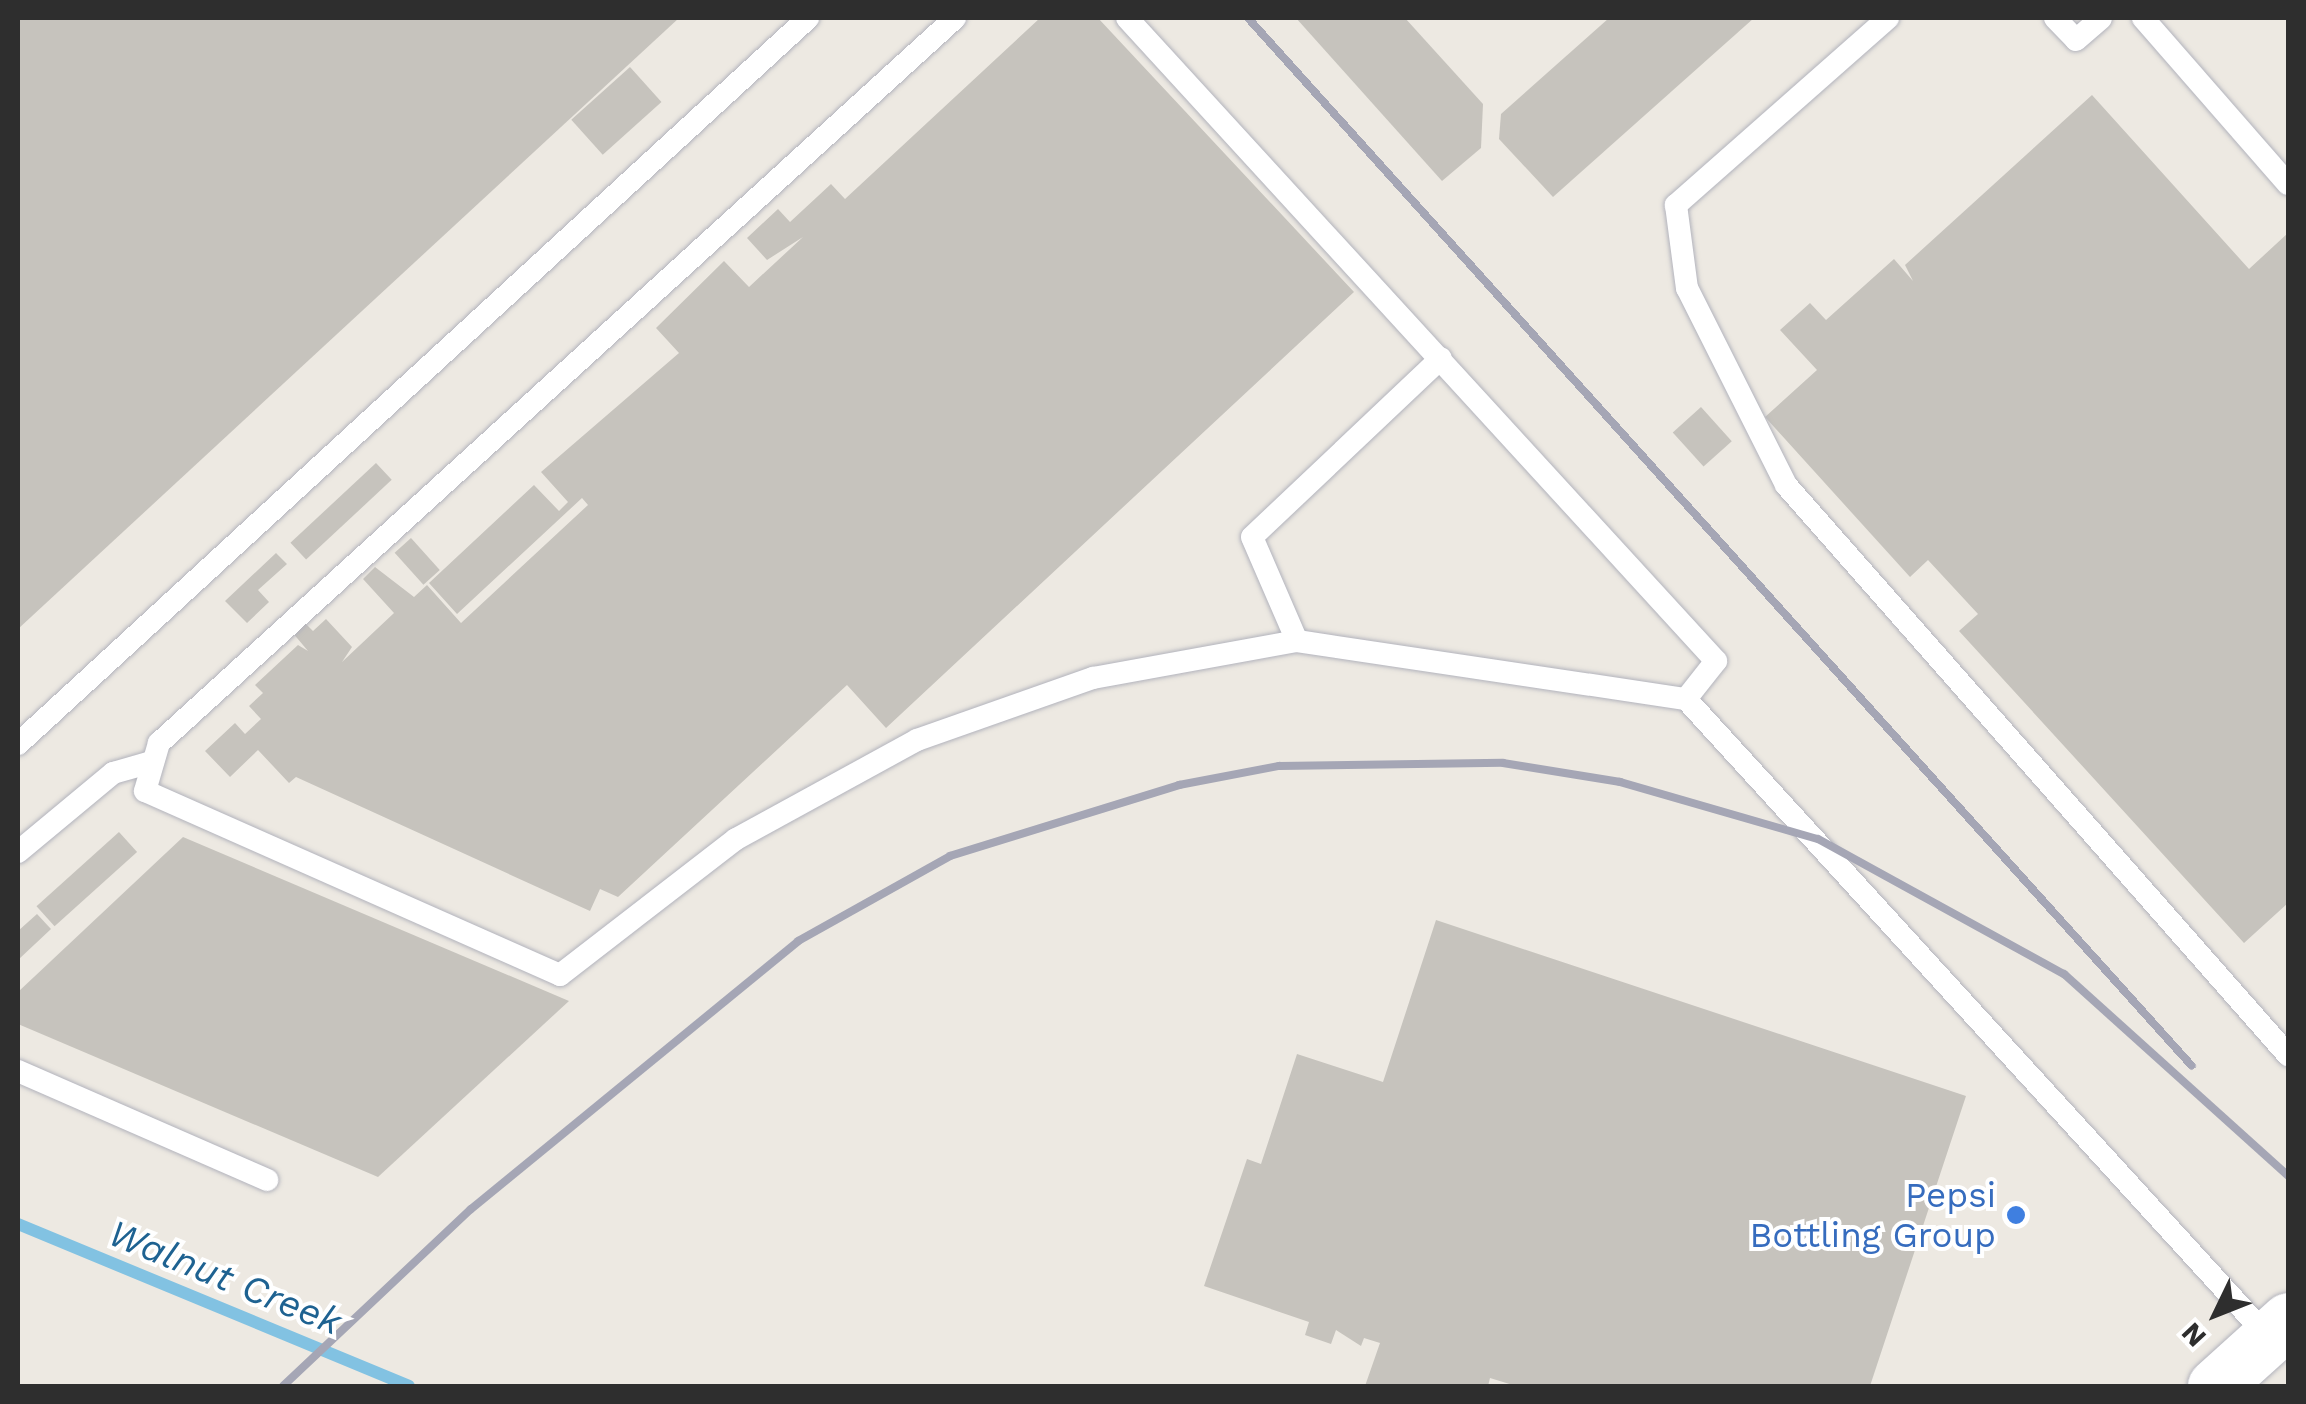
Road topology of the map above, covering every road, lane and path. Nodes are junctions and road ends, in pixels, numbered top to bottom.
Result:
1 (808, 18) edge
2 (954, 18) edge
3 (1127, 18) edge
4 (1888, 18) edge
5 (2055, 18) edge
6 (2101, 18) edge
7 (2143, 18) edge
8 (2288, 184) edge
9 (1441, 358) junction
10 (1297, 641) junction
11 (1686, 699) junction
12 (18, 744) edge
13 (148, 763) junction
14 (18, 852) edge
15 (2288, 1055) edge
16 (18, 1071) edge
17 (267, 1180) dead end
18 (2279, 1329) edge
19 (2215, 1386) edge

1 - 12 lane
2 - 13 lane
3 - 9 lane
4 - 15 lane
5 - 6 lane
7 - 8 lane
9 - 10 lane
9 - 11 lane
10 - 11 lane
10 - 13 lane
11 - 18 lane
13 - 14 lane
16 - 17 lane
18 - 19 street

